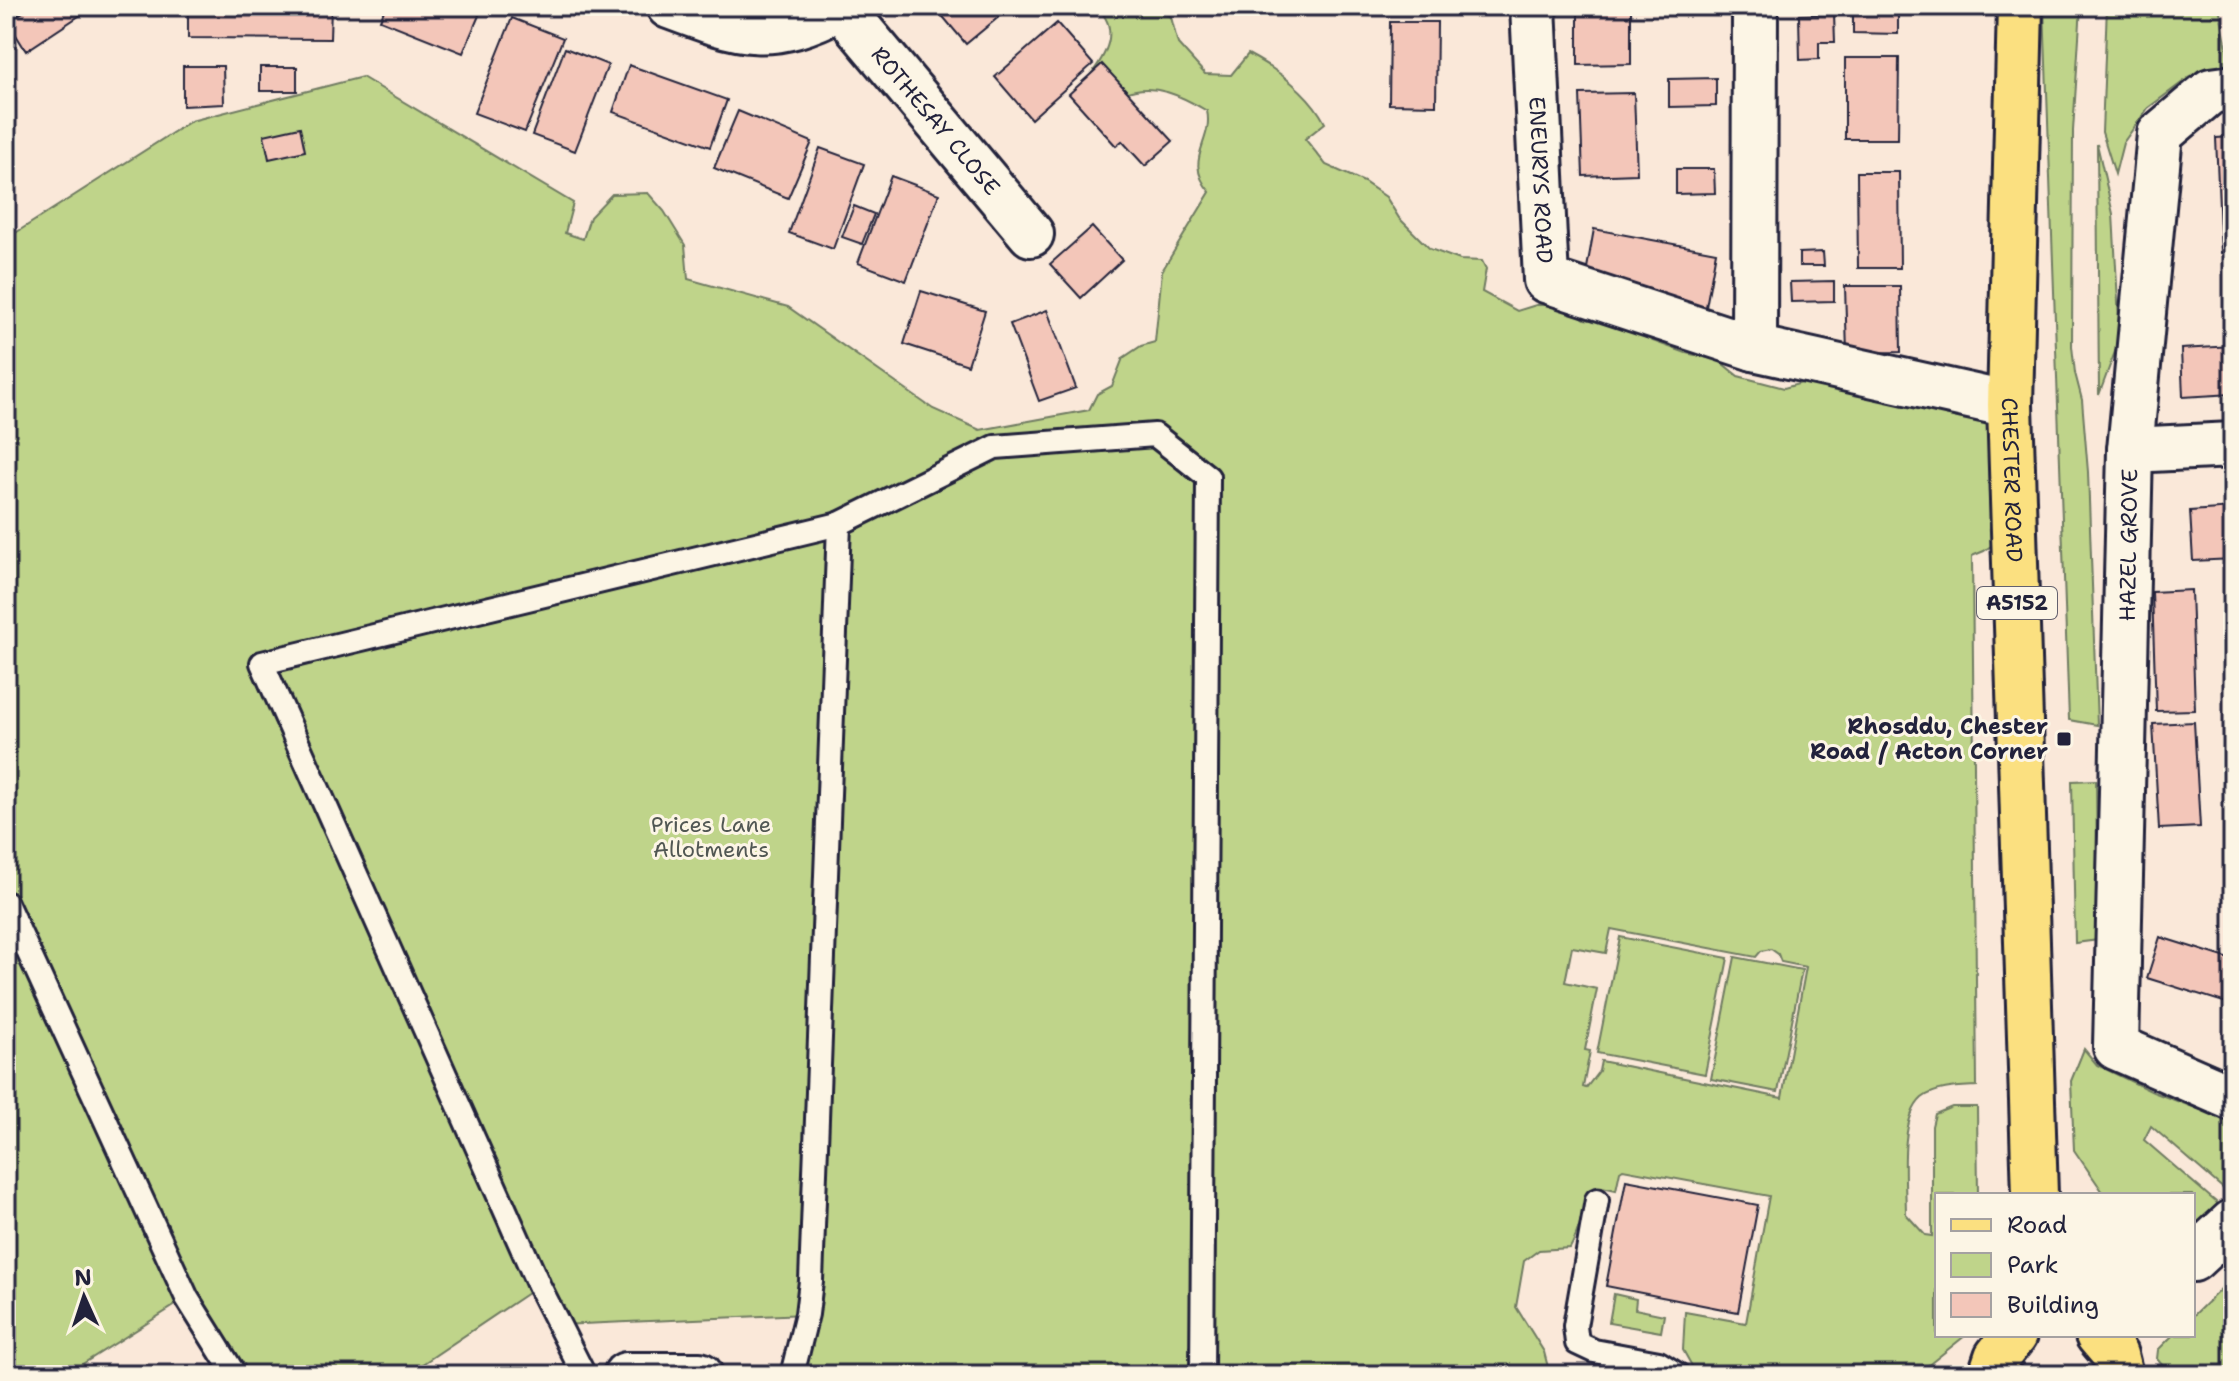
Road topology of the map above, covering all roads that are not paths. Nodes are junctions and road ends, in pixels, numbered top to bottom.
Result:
1 (669, 6) edge
2 (842, 6) edge
3 (1533, 6) edge
4 (1755, 6) edge
5 (2020, 6) edge
6 (2233, 88) edge
7 (1031, 234) dead end
8 (1754, 348) junction
9 (2010, 405) junction
10 (2233, 445) edge
11 (2130, 450) junction
12 (839, 524) junction
13 (6, 903) edge
14 (2233, 1098) edge
15 (2035, 1193) edge
16 (1597, 1200) dead end
17 (2233, 1222) edge
18 (2195, 1257) edge
19 (2012, 1337) edge
20 (235, 1375) edge
21 (584, 1375) edge
22 (626, 1375) edge
23 (700, 1375) edge
24 (792, 1375) edge
25 (1202, 1375) edge
26 (1678, 1375) edge
27 (1991, 1375) edge

1 - 2 street
2 - 7 street, ROTHESAY CLOSE
3 - 8 street, ENEURYS ROAD
4 - 8 street
5 - 9 main road, CHESTER ROAD / A5152
6 - 11 street, HAZEL GROVE
8 - 9 street, ENEURYS ROAD
9 - 15 main road, CHESTER ROAD / A5152
10 - 11 street
11 - 14 street, HAZEL GROVE
12 - 21 lane
12 - 24 lane
12 - 25 lane
13 - 20 lane
16 - 26 lane
17 - 18 street
19 - 27 main road
22 - 23 street

